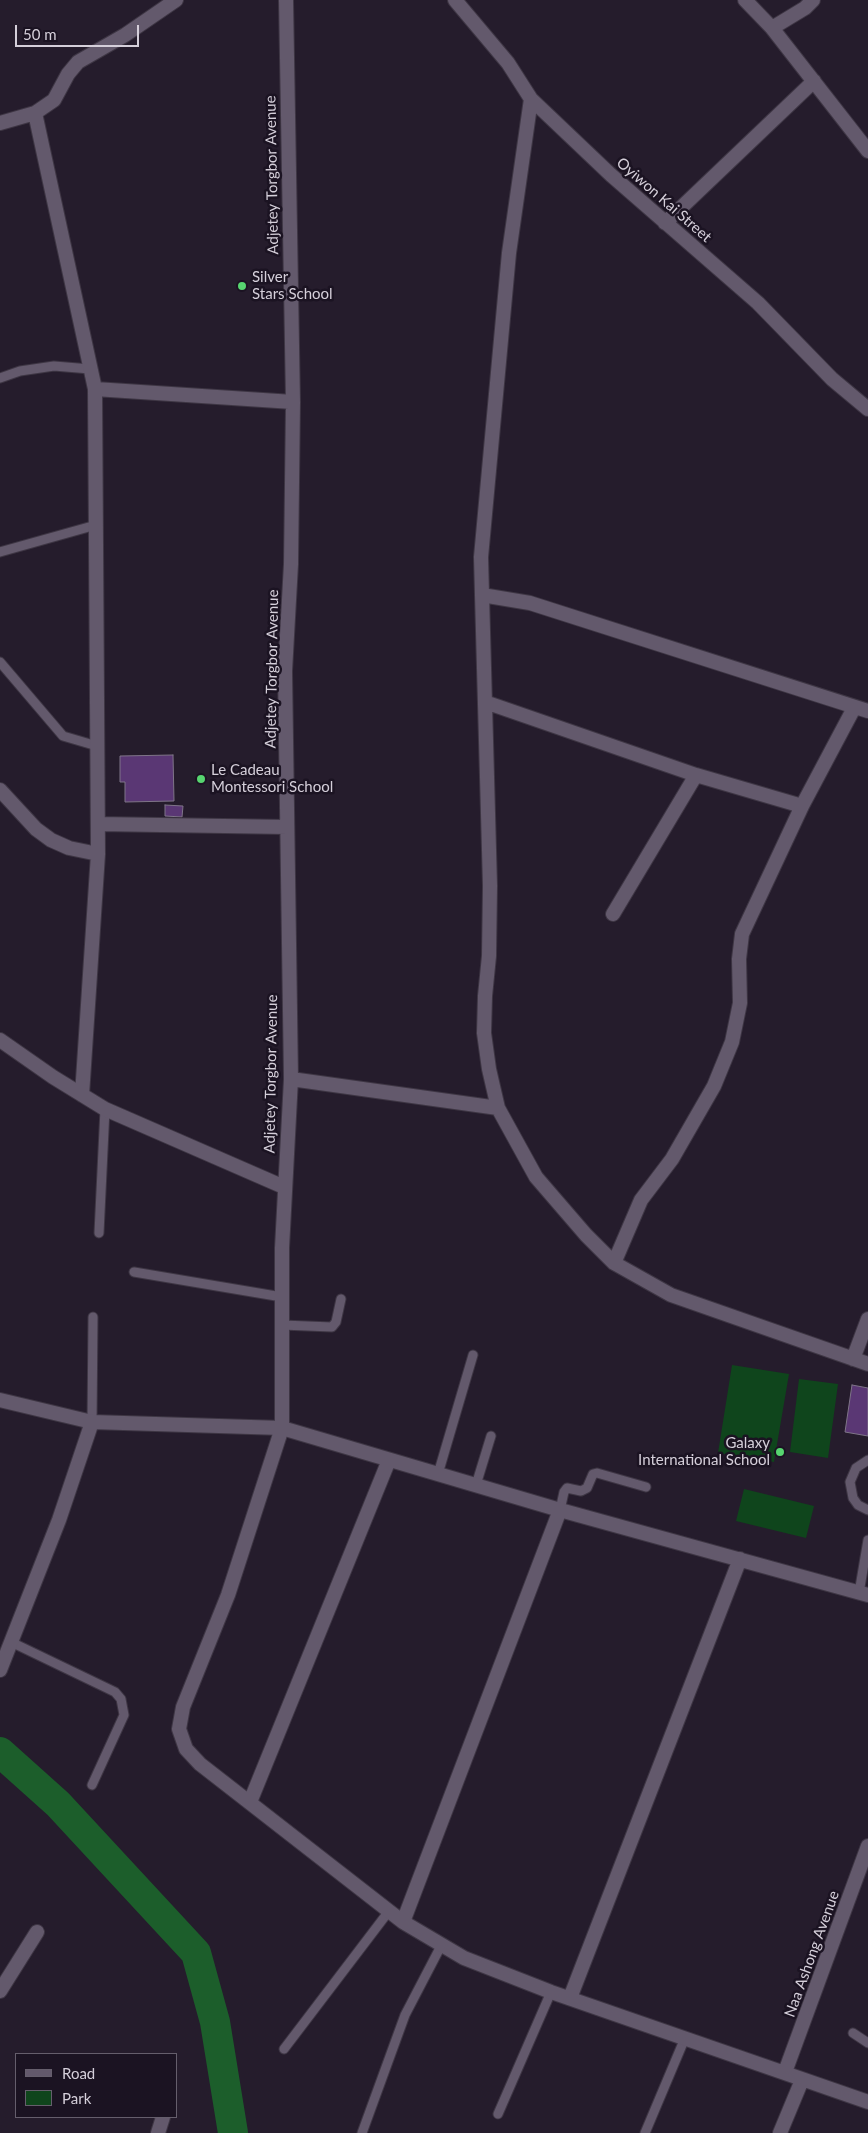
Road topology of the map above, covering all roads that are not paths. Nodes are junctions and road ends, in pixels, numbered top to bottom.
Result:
1 (176, 0) edge
2 (286, 0) edge
3 (455, 0) edge
4 (745, 0) edge
5 (813, 0) edge
6 (772, 28) junction
7 (814, 81) junction
8 (531, 99) junction
9 (35, 113) junction
10 (0, 123) edge
11 (868, 151) edge
12 (665, 223) junction
13 (90, 369) junction
14 (0, 378) edge
15 (95, 389) junction
16 (293, 402) junction
17 (868, 409) edge
18 (96, 525) junction
19 (0, 552) edge
20 (482, 595) junction
21 (0, 662) edge
22 (485, 702) junction
23 (861, 710) edge
24 (97, 746) junction
25 (696, 775) junction
26 (0, 790) edge
27 (802, 806) junction
28 (98, 824) junction
29 (287, 827) junction
30 (98, 854) junction
31 (613, 914) dead end
32 (0, 1040) edge
33 (291, 1079) junction
34 (82, 1095) junction
35 (498, 1108) junction
36 (105, 1109) junction
37 (284, 1187) junction
38 (99, 1233) dead end
39 (614, 1263) junction
40 (134, 1272) dead end
41 (282, 1297) junction
42 (341, 1299) dead end
43 (93, 1318) dead end
44 (868, 1319) edge
45 (282, 1325) junction
46 (473, 1354) dead end
47 (853, 1359) junction
48 (868, 1364) edge
49 (0, 1400) edge
50 (92, 1422) junction
51 (282, 1428) junction
52 (491, 1436) dead end
53 (389, 1460) junction
54 (868, 1460) edge
55 (438, 1474) junction
56 (476, 1485) junction
57 (646, 1487) dead end
58 (560, 1510) junction
59 (868, 1510) edge
60 (868, 1540) edge
61 (740, 1559) junction
62 (863, 1594) edge
63 (11, 1642) junction
64 (0, 1670) edge
65 (92, 1785) dead end
66 (250, 1802) junction
67 (868, 1846) edge
68 (389, 1911) junction
69 (403, 1922) junction
70 (37, 1932) dead end
71 (442, 1944) junction
72 (0, 1991) edge
73 (551, 1992) junction
74 (570, 1998) junction
75 (852, 2033) dead end
76 (684, 2038) junction
77 (868, 2043) edge
78 (284, 2049) dead end
79 (785, 2072) junction
80 (802, 2080) junction
81 (868, 2102) edge
82 (498, 2114) dead end
83 (163, 2118) edge
84 (158, 2133) edge
85 (362, 2133) edge
86 (645, 2133) edge
87 (780, 2133) edge

1 - 9 street
2 - 16 street, Adjetey Torgbor Avenue
3 - 8 street, Oyiwon Kai Street
4 - 6 street
5 - 6 street
6 - 7 street
7 - 11 street
7 - 12 street
8 - 12 street, Oyiwon Kai Street
8 - 20 street
9 - 10 street
9 - 13 street
12 - 17 street, Oyiwon Kai Street
13 - 14 lane
13 - 15 street
15 - 16 street
15 - 18 street
16 - 29 street, Adjetey Torgbor Avenue
18 - 19 lane
18 - 24 street
20 - 22 street
20 - 23 street
21 - 24 lane
22 - 25 street
22 - 35 street
23 - 27 street
24 - 28 street
25 - 27 street
25 - 31 street
26 - 30 street
27 - 39 street
28 - 29 street
28 - 30 street
29 - 33 street, Adjetey Torgbor Avenue
30 - 34 street
32 - 34 street
33 - 35 street
33 - 37 street, Adjetey Torgbor Avenue
34 - 36 street
35 - 39 street
36 - 37 street
36 - 38 lane
37 - 41 street, Adjetey Torgbor Avenue
39 - 47 street
40 - 41 lane
41 - 45 street, Adjetey Torgbor Avenue
42 - 45 lane
43 - 50 lane
44 - 47 street
45 - 51 street, Adjetey Torgbor Avenue
46 - 55 lane
47 - 48 street
49 - 50 street
50 - 51 street
50 - 63 street
51 - 53 street
51 - 66 street, Adjetey Torgbor Avenue
52 - 56 lane
53 - 55 street
53 - 66 street
54 - 59 lane
55 - 56 street
56 - 58 street
57 - 58 lane
58 - 61 street
58 - 69 street
60 - 62 lane
61 - 62 street
61 - 74 street
63 - 64 street
63 - 65 lane
66 - 68 street, Adjetey Torgbor Avenue
67 - 79 street, Naa Ashong Avenue
68 - 69 street, Adjetey Torgbor Avenue
68 - 78 lane
69 - 71 street, Adjetey Torgbor Avenue
70 - 72 street
71 - 73 street, Adjetey Torgbor Avenue
71 - 85 lane
73 - 74 street, Adjetey Torgbor Avenue
73 - 82 lane
74 - 76 street, Adjetey Torgbor Avenue
75 - 77 lane
76 - 79 street, Adjetey Torgbor Avenue
76 - 86 lane
79 - 80 street, Adjetey Torgbor Avenue
80 - 81 street, Adjetey Torgbor Avenue
80 - 87 street
83 - 84 street

